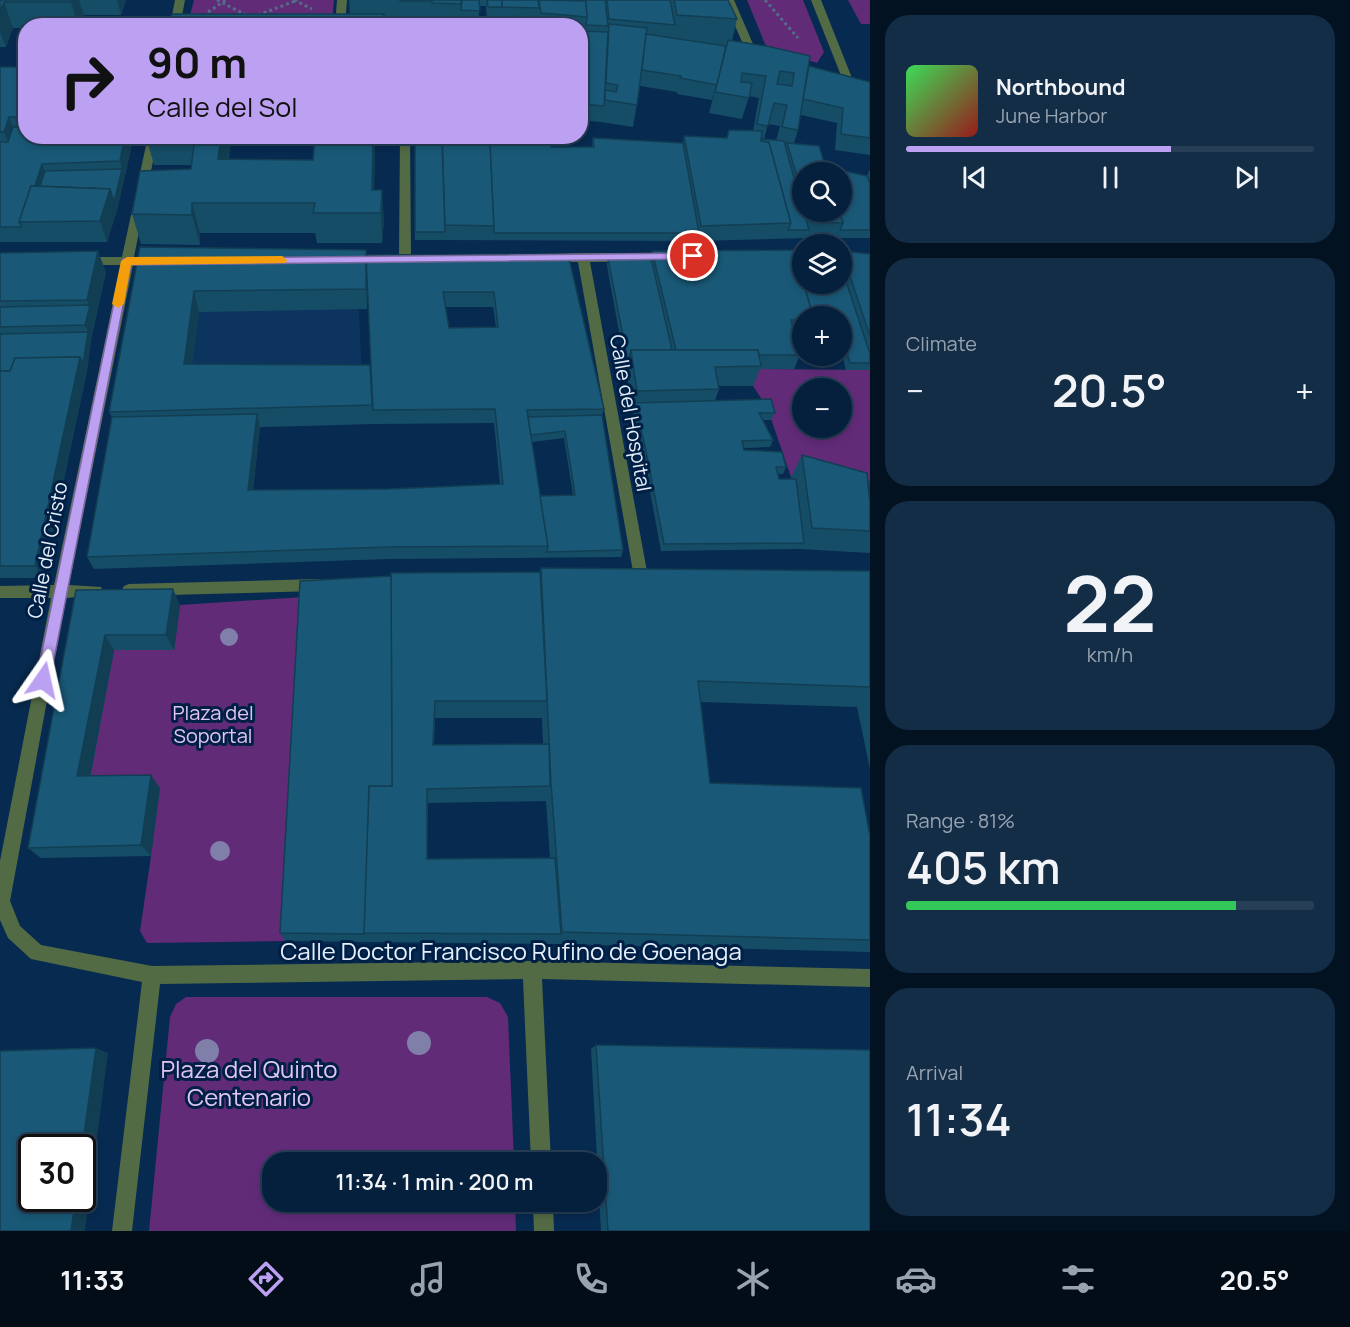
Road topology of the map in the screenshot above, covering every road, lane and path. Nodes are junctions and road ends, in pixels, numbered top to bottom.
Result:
1 (180, 0) edge
2 (217, 0) edge
3 (298, 0) edge
4 (342, 0) edge
5 (729, 0) edge
6 (816, 0) edge
7 (251, 17) junction
8 (177, 18) edge
9 (240, 18) edge
10 (262, 18) edge
11 (341, 18) edge
12 (740, 56) edge
13 (754, 58) junction
14 (765, 60) edge
15 (846, 78) edge
16 (151, 144) edge
17 (405, 144) edge
18 (687, 256) edge
19 (768, 256) edge
20 (792, 256) edge
21 (583, 257) junction
22 (535, 258) edge
23 (405, 259) edge
24 (69, 261) edge
25 (127, 261) junction
26 (150, 261) edge
27 (641, 577) edge
28 (333, 585) edge
29 (60, 591) junction
30 (0, 592) edge
31 (532, 970) junction
32 (152, 975) junction
33 (870, 978) edge
34 (541, 1152) edge
35 (543, 1212) edge
36 (122, 1231) edge
37 (544, 1231) edge

1 - 8 street
2 - 7 path
3 - 7 path
4 - 11 street
5 - 13 street
6 - 15 street
7 - 9 path
7 - 10 path
12 - 13 street
13 - 14 street
16 - 25 street, Calle del Cristo
17 - 23 street
18 - 21 street
19 - 20 street
21 - 22 street
21 - 27 street, Calle del Hospital
24 - 25 street
25 - 26 street
25 - 29 street, Calle del Cristo
28 - 29 street
29 - 30 street
29 - 32 street, Calle del Cristo
31 - 32 street, Calle Doctor Francisco Rufino de Goenaga
31 - 33 street, Calle Doctor Francisco Rufino de Goenaga
31 - 34 street
32 - 36 street
35 - 37 street

